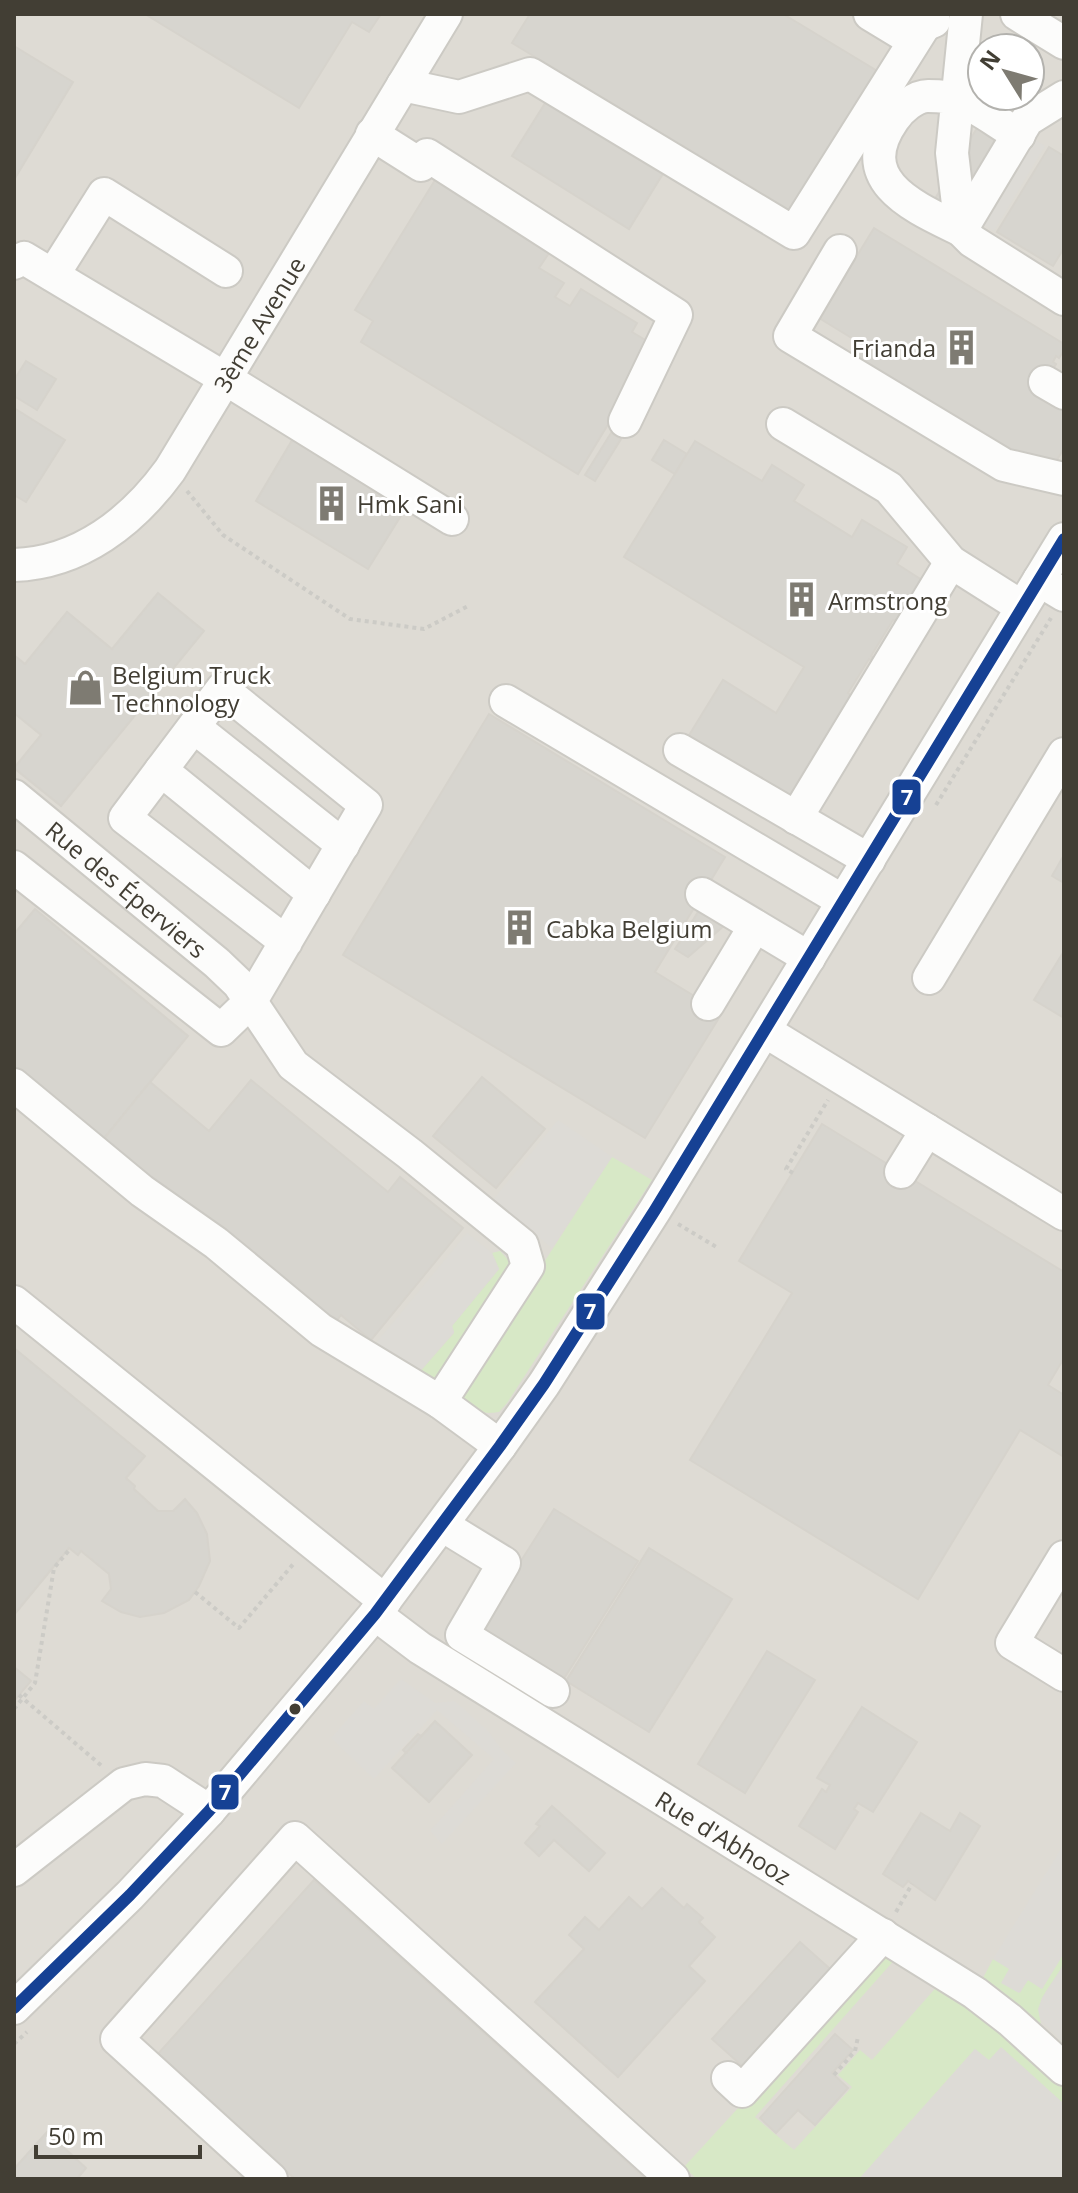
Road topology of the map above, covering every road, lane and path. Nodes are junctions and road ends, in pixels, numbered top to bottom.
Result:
1 (446, 14) edge
2 (870, 14) edge
3 (966, 14) edge
4 (1017, 14) edge
5 (941, 19) edge
6 (1064, 43) edge
7 (403, 85) junction
8 (964, 97) edge
9 (1051, 97) edge
10 (372, 134) junction
11 (952, 153) junction
12 (1007, 154) junction
13 (961, 230) junction
14 (840, 251) dead end
15 (14, 263) edge
16 (226, 271) dead end
17 (53, 275) junction
18 (1064, 299) edge
19 (226, 379) junction
20 (625, 421) dead end
21 (783, 424) dead end
22 (170, 470) junction
23 (1064, 479) edge
24 (452, 519) dead end
25 (1064, 539) edge
26 (951, 562) junction
27 (14, 565) edge
28 (1052, 587) edge
29 (470, 605) dead end
30 (1022, 607) junction
31 (506, 701) dead end
32 (194, 727) junction
33 (680, 750) dead end
34 (1064, 754) edge
35 (161, 770) junction
36 (14, 796) edge
37 (796, 818) junction
38 (343, 845) junction
39 (869, 860) junction
40 (14, 867) edge
41 (314, 894) junction
42 (702, 894) dead end
43 (843, 901) junction
44 (755, 926) junction
45 (286, 942) junction
46 (809, 958) junction
47 (929, 978) dead end
48 (245, 992) junction
49 (708, 1004) dead end
50 (765, 1031) junction
51 (841, 1078) junction
52 (14, 1085) edge
53 (927, 1130) junction
54 (901, 1172) dead end
55 (793, 1173) dead end
56 (655, 1210) junction
57 (1064, 1214) edge
58 (718, 1248) dead end
59 (14, 1302) edge
60 (440, 1402) junction
61 (500, 1446) junction
62 (442, 1525) junction
63 (312, 1541) junction
64 (70, 1549) dead end
65 (1064, 1557) edge
66 (195, 1592) dead end
67 (380, 1607) junction
68 (1064, 1675) edge
69 (553, 1691) dead end
70 (21, 1697) junction
71 (14, 1709) edge
72 (124, 1784) junction
73 (209, 1811) junction
74 (14, 1870) edge
75 (912, 1884) dead end
76 (883, 1935) junction
77 (14, 2008) edge
78 (858, 2037) dead end
79 (1064, 2069) edge
80 (834, 2075) dead end
81 (728, 2078) dead end
82 (271, 2179) edge
83 (673, 2179) edge

1 - 7 street, 3ème Avenue
2 - 5 street
3 - 8 street
4 - 6 street
5 - 7 street
7 - 10 street, 3ème Avenue
8 - 11 street
8 - 12 street
8 - 13 street
9 - 12 street
10 - 19 street, 3ème Avenue
10 - 20 street
11 - 12 street
11 - 13 street
12 - 13 street
13 - 18 street
14 - 23 street
15 - 17 street
16 - 17 street
17 - 19 street
19 - 22 street, 3ème Avenue
19 - 24 street
21 - 26 street
22 - 27 street, 3ème Avenue
22 - 29 path
25 - 28 street
26 - 30 street
26 - 37 street
28 - 30 street
30 - 39 street
31 - 43 street
32 - 35 street
32 - 38 street
32 - 38 street
33 - 37 street
34 - 47 street
35 - 41 street
35 - 45 street
36 - 48 street, Rue des Éperviers
37 - 39 street
38 - 41 street
39 - 43 street
40 - 48 street
41 - 45 street
42 - 44 street
43 - 46 street
44 - 46 street
44 - 49 street
45 - 48 street
46 - 50 street
48 - 60 street, Rue des Éperviers
50 - 51 street
50 - 56 street
51 - 53 street
51 - 55 path
52 - 60 street
53 - 54 street
53 - 57 street
56 - 58 path
56 - 61 street
59 - 63 street, Rue d'Abhooz
60 - 61 street
61 - 62 street
62 - 67 street
62 - 69 street
63 - 66 path
63 - 67 street, Rue d'Abhooz
64 - 70 path
65 - 68 street
67 - 73 street
67 - 76 street, Rue d'Abhooz
70 - 71 path
70 - 72 path
72 - 73 street
72 - 74 street
73 - 77 street
75 - 76 path
76 - 79 street, Rue d'Abhooz
76 - 81 street
78 - 80 path
82 - 83 street

